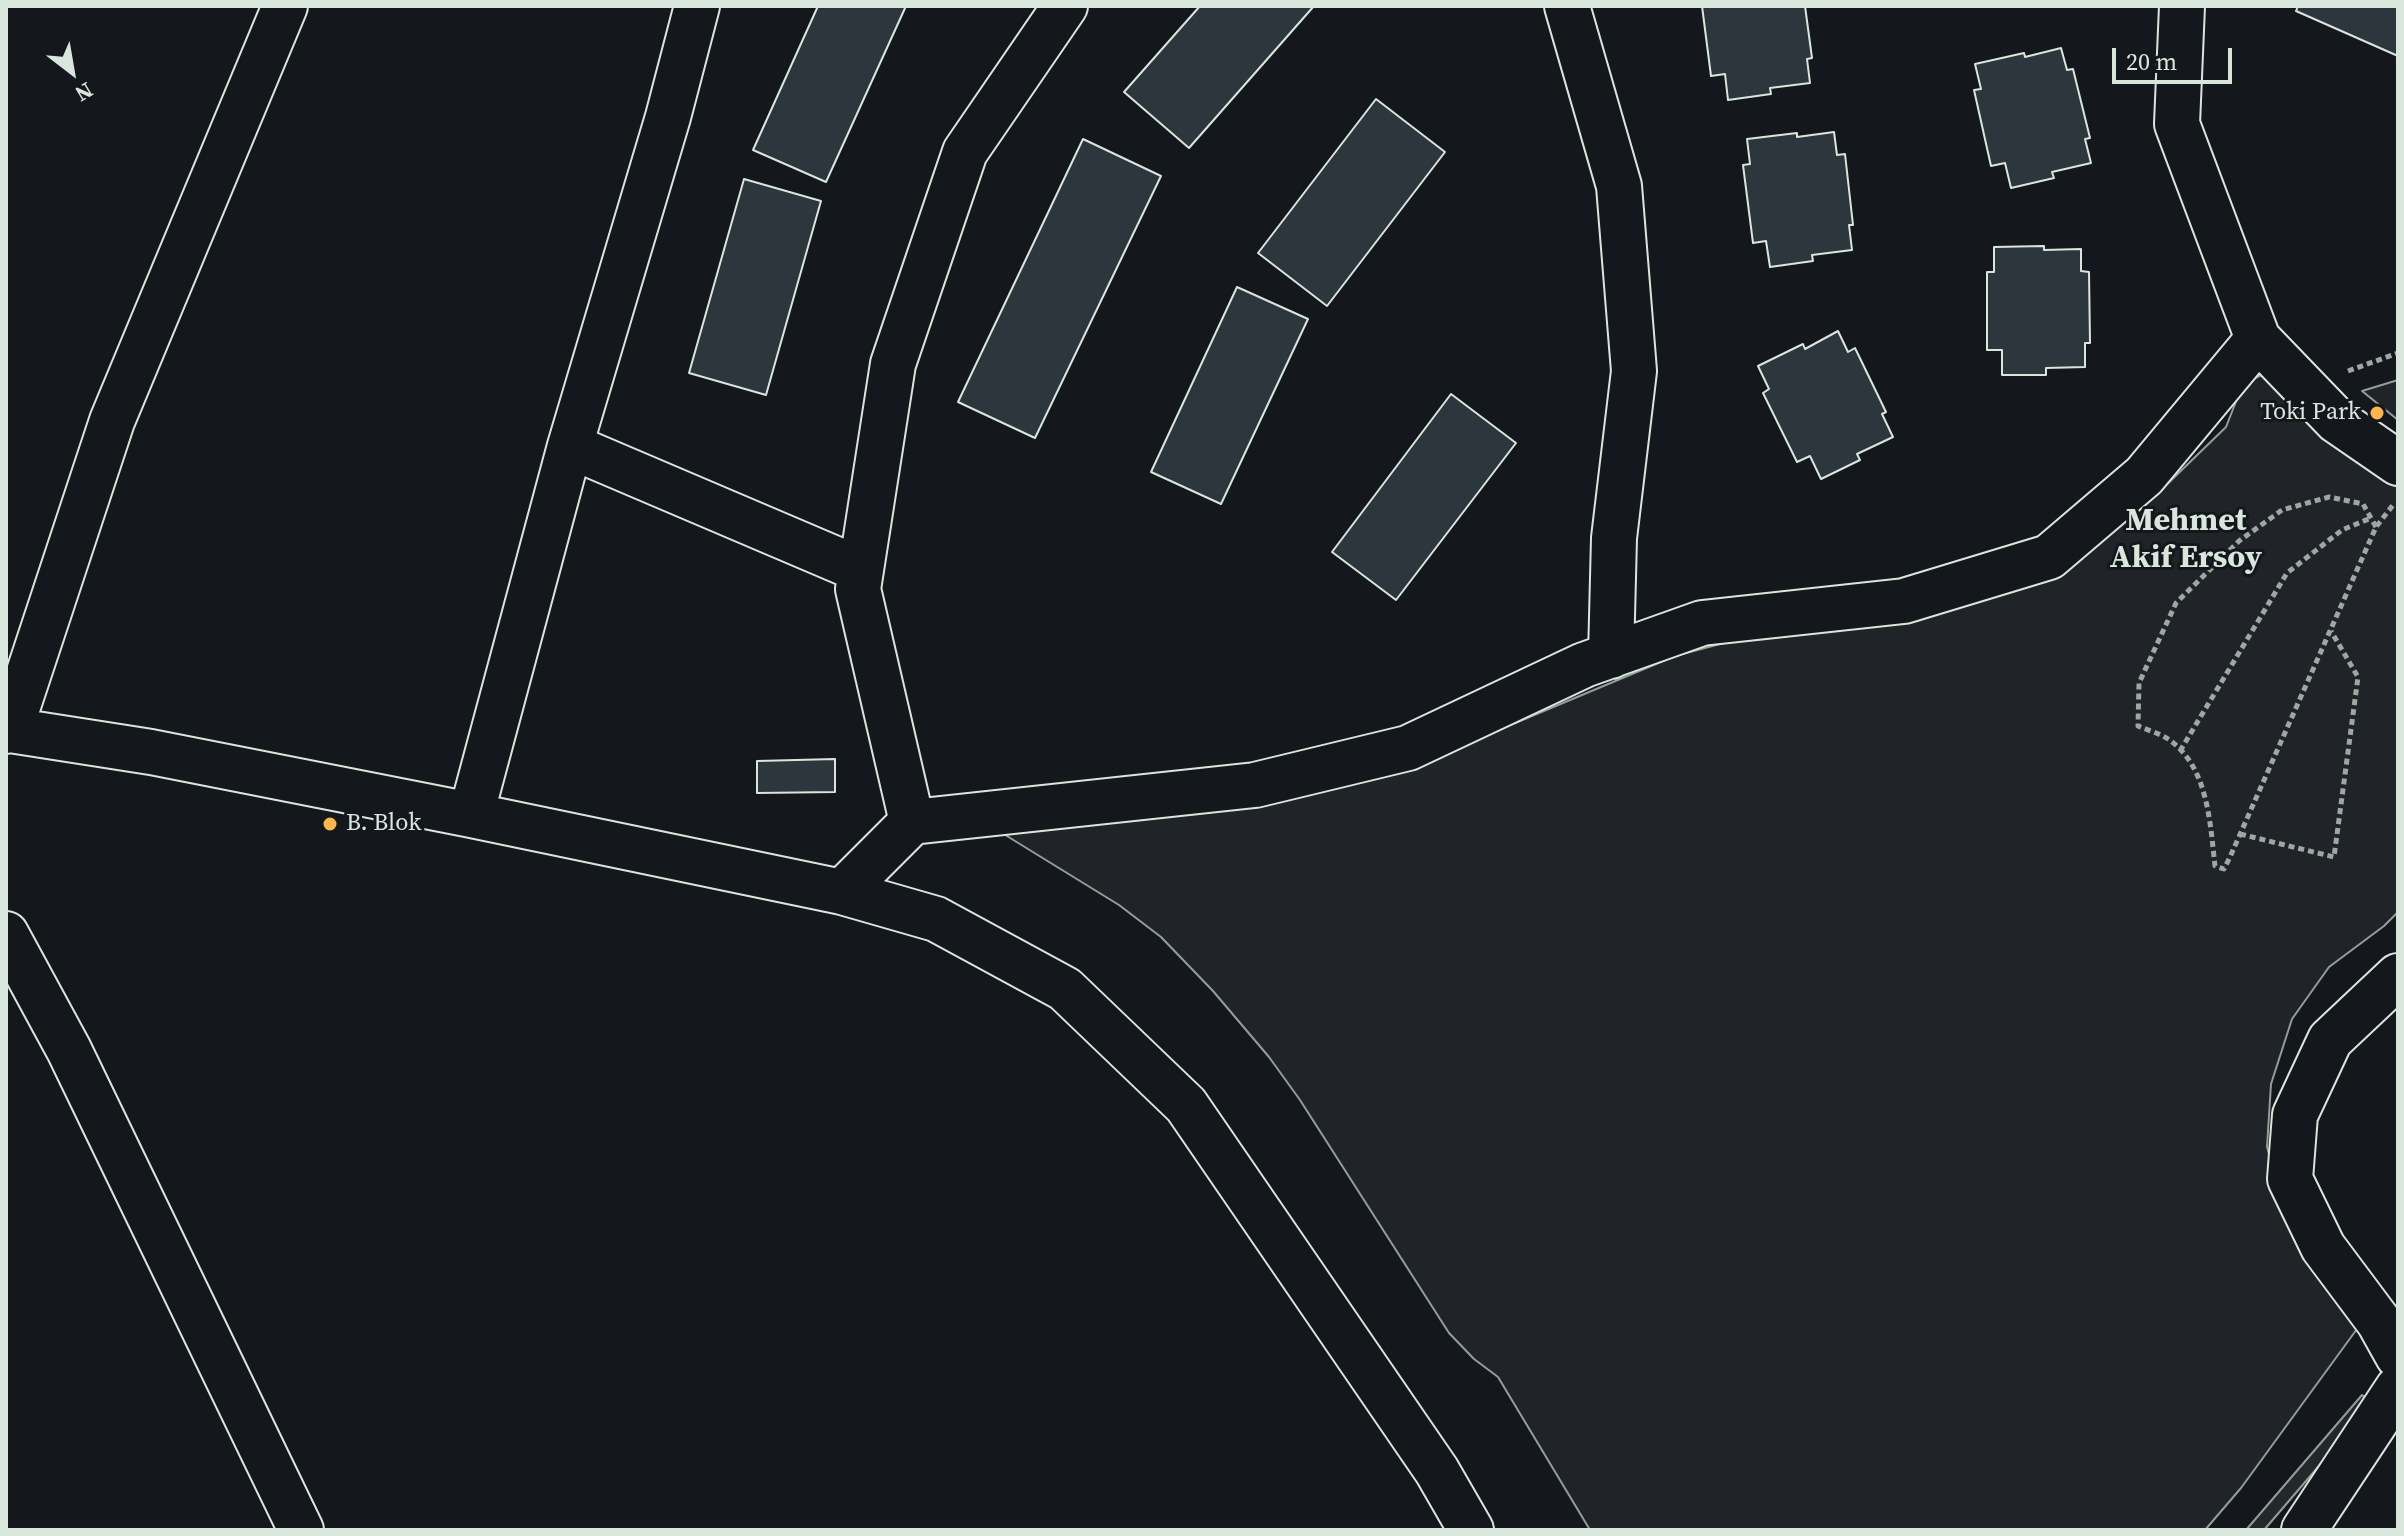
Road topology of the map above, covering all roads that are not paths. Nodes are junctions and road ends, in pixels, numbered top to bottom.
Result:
1 (285, 6) edge
2 (697, 6) edge
3 (1065, 6) edge
4 (1567, 6) edge
5 (2182, 6) edge
6 (2258, 339) junction
7 (570, 446) junction
8 (2398, 463) edge
9 (861, 570) junction
10 (1611, 656) junction
11 (8, 730) edge
12 (471, 815) junction
13 (912, 822) junction
14 (842, 892) junction
15 (6, 934) edge
16 (2398, 976) edge
17 (2398, 1356) edge
18 (2398, 1388) edge
19 (301, 1530) edge
20 (1471, 1530) edge
21 (2304, 1530) edge

1 - 11 street
2 - 7 street
3 - 9 street
4 - 10 street
5 - 6 street
6 - 8 street
6 - 10 street
7 - 9 street
7 - 12 street
9 - 13 street
10 - 13 street
11 - 12 street
12 - 14 street
13 - 14 street
14 - 20 street
15 - 19 street
16 - 17 street
18 - 21 street

